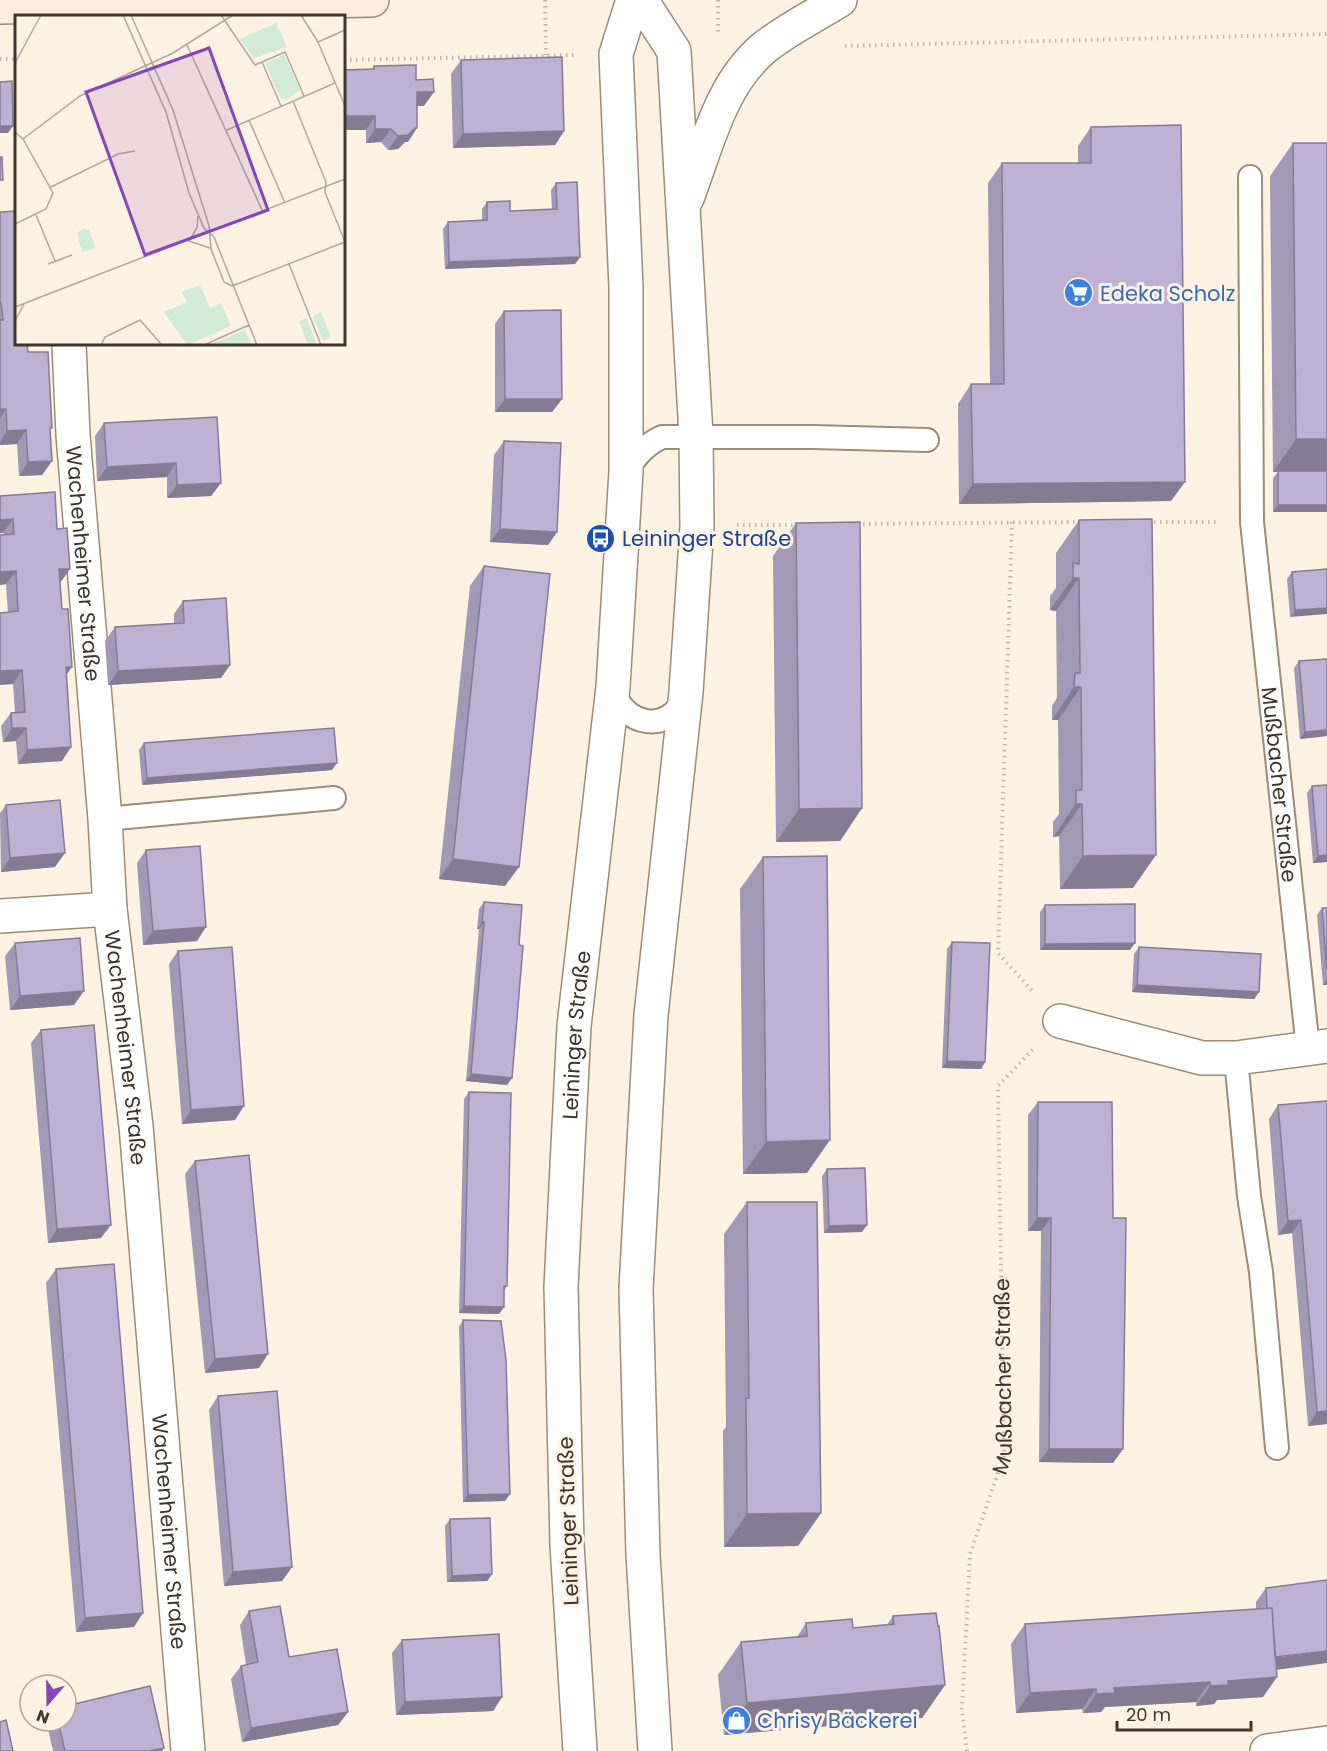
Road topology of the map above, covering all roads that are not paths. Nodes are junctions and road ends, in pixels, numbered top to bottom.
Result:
1 (372, 0) edge
2 (633, 0) edge
3 (641, 0) edge
4 (840, 0) edge
5 (0, 7) edge
6 (56, 11) edge
7 (1250, 177) dead end
8 (684, 208) junction
9 (69, 345) edge
10 (696, 435) junction
11 (927, 440) dead end
12 (626, 471) junction
13 (612, 687) junction
14 (686, 692) junction
15 (334, 798) dead end
16 (105, 819) junction
17 (110, 909) junction
18 (0, 916) edge
19 (1060, 1021) road end
20 (1318, 1048) edge
21 (1236, 1058) junction
22 (1277, 1448) dead end
23 (1327, 1743) edge
24 (188, 1751) edge
25 (580, 1751) edge
26 (655, 1751) edge
27 (1267, 1751) edge

1 - 6 main road
2 - 12 street, Leininger Straße
3 - 8 street
4 - 8 street
5 - 6 main road
7 - 20 lane, Mußbacher Straße
8 - 10 street
9 - 16 street, Wachenheimer Straße
10 - 11 lane
10 - 12 lane
10 - 14 street
12 - 13 street, Leininger Straße
13 - 14 lane
13 - 25 street, Leininger Straße
14 - 26 street
15 - 16 lane
16 - 17 street, Wachenheimer Straße
17 - 18 street
17 - 24 street, Wachenheimer Straße
19 - 21 street, Mußbacher Straße
20 - 21 street, Mußbacher Straße
21 - 22 lane
23 - 27 street

